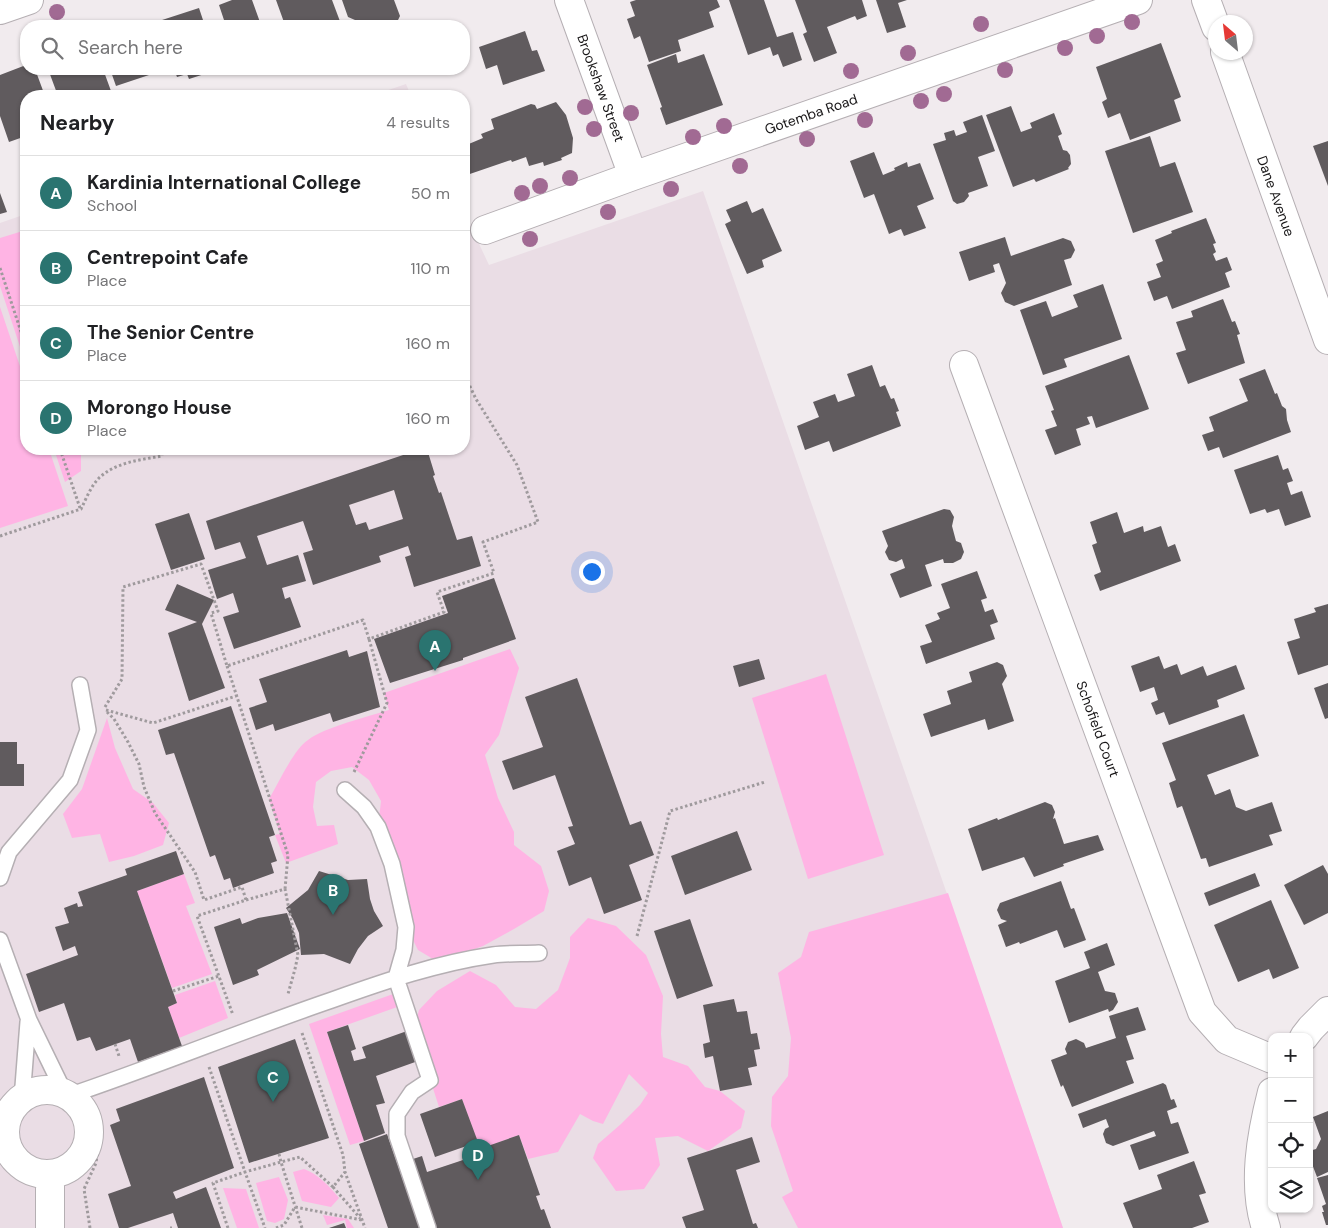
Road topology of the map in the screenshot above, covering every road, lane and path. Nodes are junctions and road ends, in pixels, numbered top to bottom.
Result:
1 (29, 0) edge
2 (569, 0) edge
3 (1138, 0) edge
4 (1206, 0) edge
5 (0, 10) edge
6 (1212, 15) edge
7 (1228, 60) edge
8 (633, 176) junction
9 (485, 230) dead end
10 (0, 268) edge
11 (20, 328) edge
12 (1328, 340) edge
13 (964, 365) dead end
14 (470, 386) edge
15 (62, 455) edge
16 (162, 455) edge
17 (81, 509) junction
18 (0, 536) edge
19 (369, 639) junction
20 (226, 666) junction
21 (80, 685) dead end
22 (236, 696) junction
23 (104, 709) junction
24 (765, 782) dead end
25 (345, 790) joint
26 (0, 878) edge
27 (285, 889) junction
28 (246, 900) junction
29 (637, 936) dead end
30 (0, 940) edge
31 (539, 953) dead end
32 (219, 976) junction
33 (396, 978) junction
34 (173, 992) dead end
35 (1328, 1012) edge
36 (294, 1013) junction
37 (28, 1020) junction
38 (1307, 1033) edge
39 (219, 1042) junction
40 (1268, 1057) edge
41 (75, 1098) junction
42 (22, 1099) junction
43 (1268, 1106) edge
44 (279, 1154) dead end
45 (281, 1162) junction
46 (245, 1172) junction
47 (345, 1172) junction
48 (50, 1174) junction
49 (333, 1187) junction
50 (296, 1207) junction
51 (362, 1220) junction
52 (50, 1228) edge
53 (92, 1228) edge
54 (228, 1228) edge
55 (265, 1228) edge
56 (276, 1228) edge
57 (302, 1228) edge
58 (365, 1228) edge
59 (428, 1228) edge
60 (1266, 1228) edge

1 - 5 street
2 - 8 street, Brookshaw Street
3 - 8 street, Gotemba Road
4 - 6 street
7 - 12 street, Dane Avenue
8 - 9 street, Gotemba Road
10 - 11 path
13 - 40 street, Schofield Court
14 - 19 path
15 - 17 path
16 - 17 path
17 - 18 path
19 - 20 path
19 - 25 path
20 - 22 path
20 - 23 path
21 - 26 lane
22 - 23 path
22 - 27 path
23 - 28 path
24 - 29 path
25 - 33 lane
27 - 28 path
27 - 36 path
28 - 32 path
30 - 37 lane
31 - 33 lane
32 - 34 path
32 - 39 path
33 - 36 lane
33 - 59 lane
35 - 38 street
36 - 39 lane
36 - 47 path
37 - 41 lane
37 - 42 lane
39 - 41 lane
39 - 46 path
41 - 42 street
41 - 48 street
41 - 53 path
42 - 48 street
43 - 60 street
44 - 45 path
45 - 46 path
45 - 49 path
45 - 50 path
46 - 54 path
46 - 55 path
47 - 49 path
47 - 51 path
48 - 52 street
49 - 51 path
50 - 51 path
50 - 56 path
50 - 57 path
51 - 58 path

